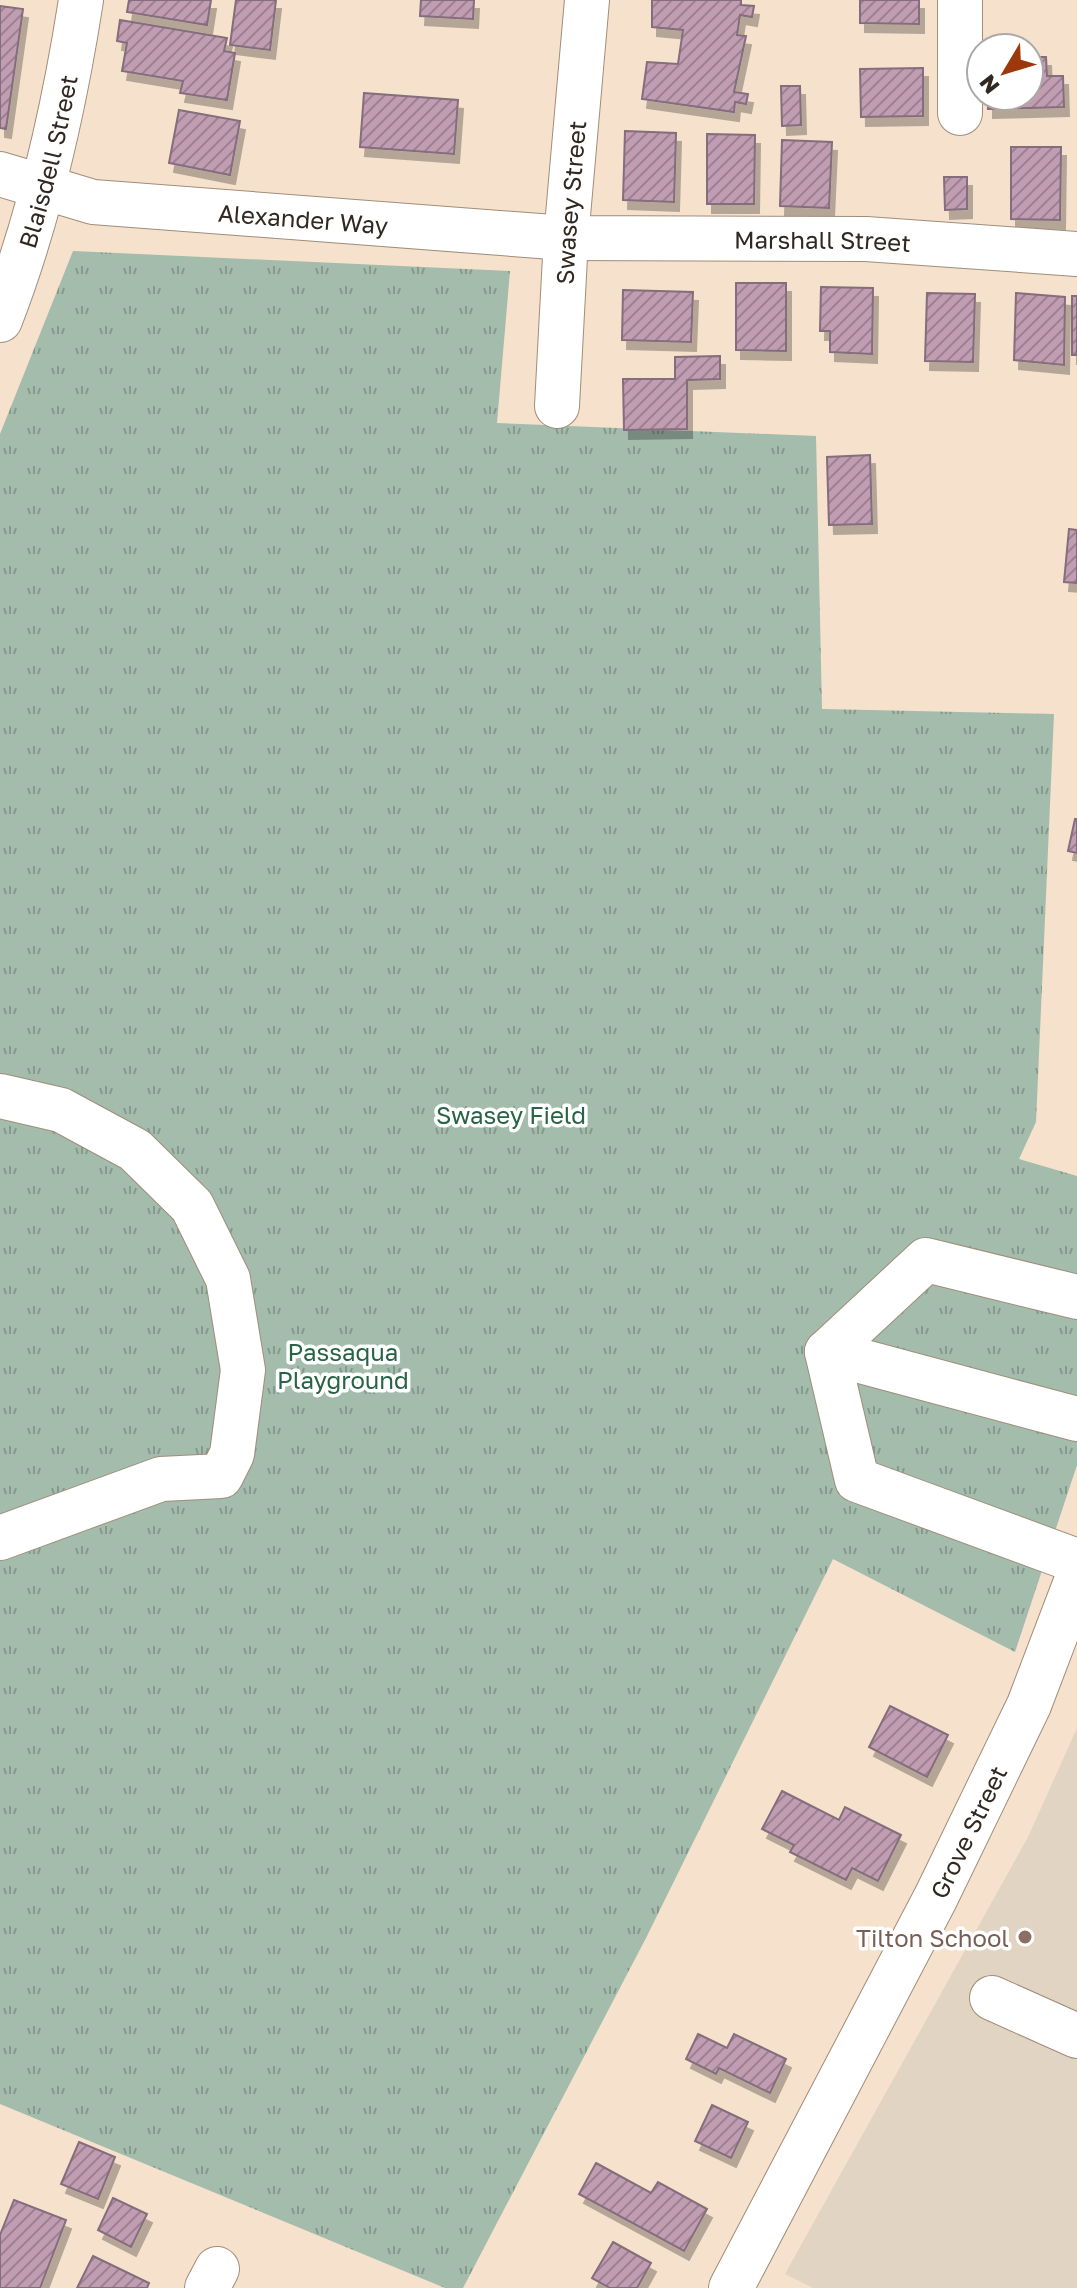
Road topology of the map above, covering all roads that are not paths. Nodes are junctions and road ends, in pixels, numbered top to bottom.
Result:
1 (81, 0) edge
2 (587, 0) edge
3 (960, 0) edge
4 (960, 113) dead end
5 (0, 174) edge
6 (44, 186) junction
7 (566, 238) junction
8 (1077, 254) edge
9 (0, 320) edge
10 (557, 406) dead end
11 (0, 1096) edge
12 (1077, 1297) edge
13 (827, 1352) junction
14 (1077, 1419) edge
15 (0, 1538) edge
16 (1077, 1561) edge
17 (1077, 1579) edge
18 (992, 1998) dead end
19 (1077, 2036) edge
20 (731, 2288) edge

1 - 6 street, Blaisdell Street
2 - 7 street, Swasey Street
3 - 4 street
5 - 6 street
6 - 7 street, Alexander Way
6 - 9 street, Blaisdell Street
7 - 8 street, Marshall Street
7 - 10 street, Swasey Street
11 - 15 street
12 - 13 street
13 - 14 street
13 - 16 street
17 - 20 street, Grove Street
18 - 19 street

